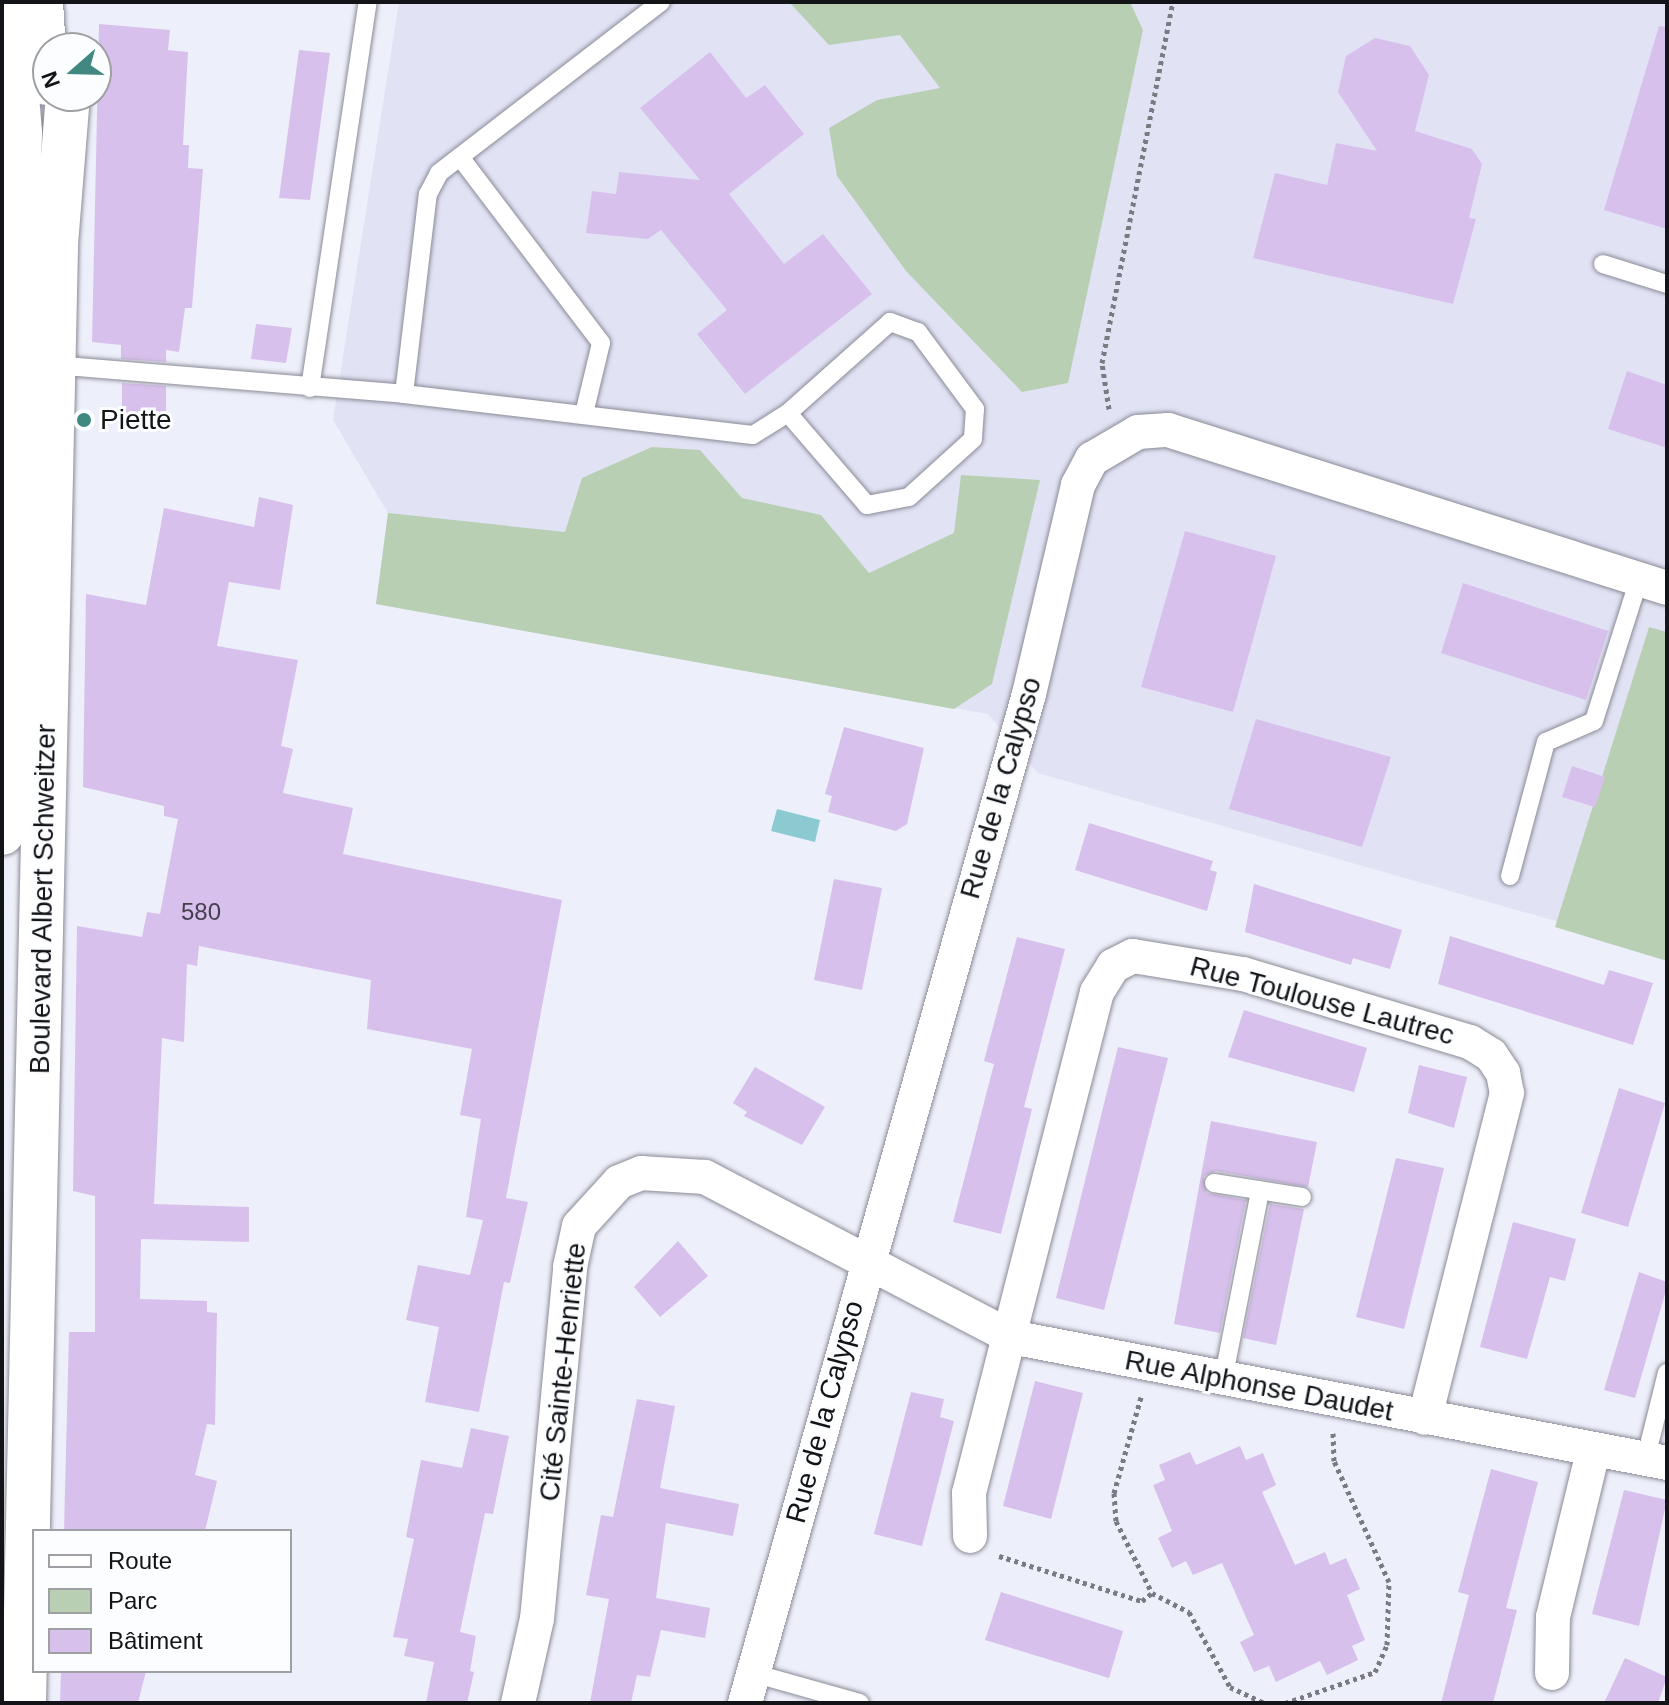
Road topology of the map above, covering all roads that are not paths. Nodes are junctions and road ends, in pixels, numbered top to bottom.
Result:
1 (9, 2) edge
2 (41, 2) edge
3 (71, 2) edge
4 (368, 2) edge
5 (661, 2) edge
6 (70, 32) edge
7 (67, 112) edge
8 (460, 157) junction
9 (60, 192) junction
10 (1603, 264) dead end
11 (1667, 284) edge
12 (33, 364) junction
13 (310, 388) junction
14 (404, 394) junction
15 (788, 413) junction
16 (584, 414) junction
17 (1653, 584) edge
18 (4, 626) edge
19 (50, 626) junction
20 (2, 833) edge
21 (1510, 876) dead end
22 (1214, 1183) dead end
23 (1260, 1191) junction
24 (1302, 1197) dead end
25 (867, 1264) junction
26 (1011, 1337) junction
27 (1667, 1373) edge
28 (1223, 1380) junction
29 (1425, 1418) junction
30 (1593, 1452) junction
31 (1656, 1462) edge
32 (970, 1536) road end
33 (1552, 1673) dead end
34 (749, 1688) edge
35 (24, 1703) edge
36 (518, 1703) edge
37 (860, 1703) edge

1 - 12 main road, Boulevard Albert Schweitzer
2 - 9 main road
3 - 6 main road
4 - 13 lane
5 - 8 lane
7 - 9 main road, Boulevard Albert Schweitzer
8 - 14 lane
8 - 16 lane
9 - 12 main road, Boulevard Albert Schweitzer
10 - 11 lane
12 - 13 lane
12 - 18 main road, Boulevard Albert Schweitzer
12 - 19 main road, Boulevard Albert Schweitzer
13 - 14 lane
14 - 16 lane
15 - 15 lane
15 - 16 lane
17 - 21 lane
17 - 25 street, Rue de la Calypso
18 - 19 street
18 - 20 main road, Boulevard Albert Schweitzer
19 - 35 main road, Boulevard Albert Schweitzer
22 - 23 lane
23 - 24 lane
23 - 28 lane
25 - 26 street, Rue Alphonse Daudet
25 - 34 street, Rue de la Calypso
25 - 36 street, Cité Sainte-Henriette
26 - 28 street, Rue Alphonse Daudet
26 - 29 street, Rue Toulouse Lautrec
26 - 32 street, Rue Toulouse Lautrec
27 - 31 lane
28 - 29 street, Rue Alphonse Daudet
29 - 30 street, Rue Alphonse Daudet
30 - 31 street, Rue Alphonse Daudet
30 - 33 street
34 - 37 lane

